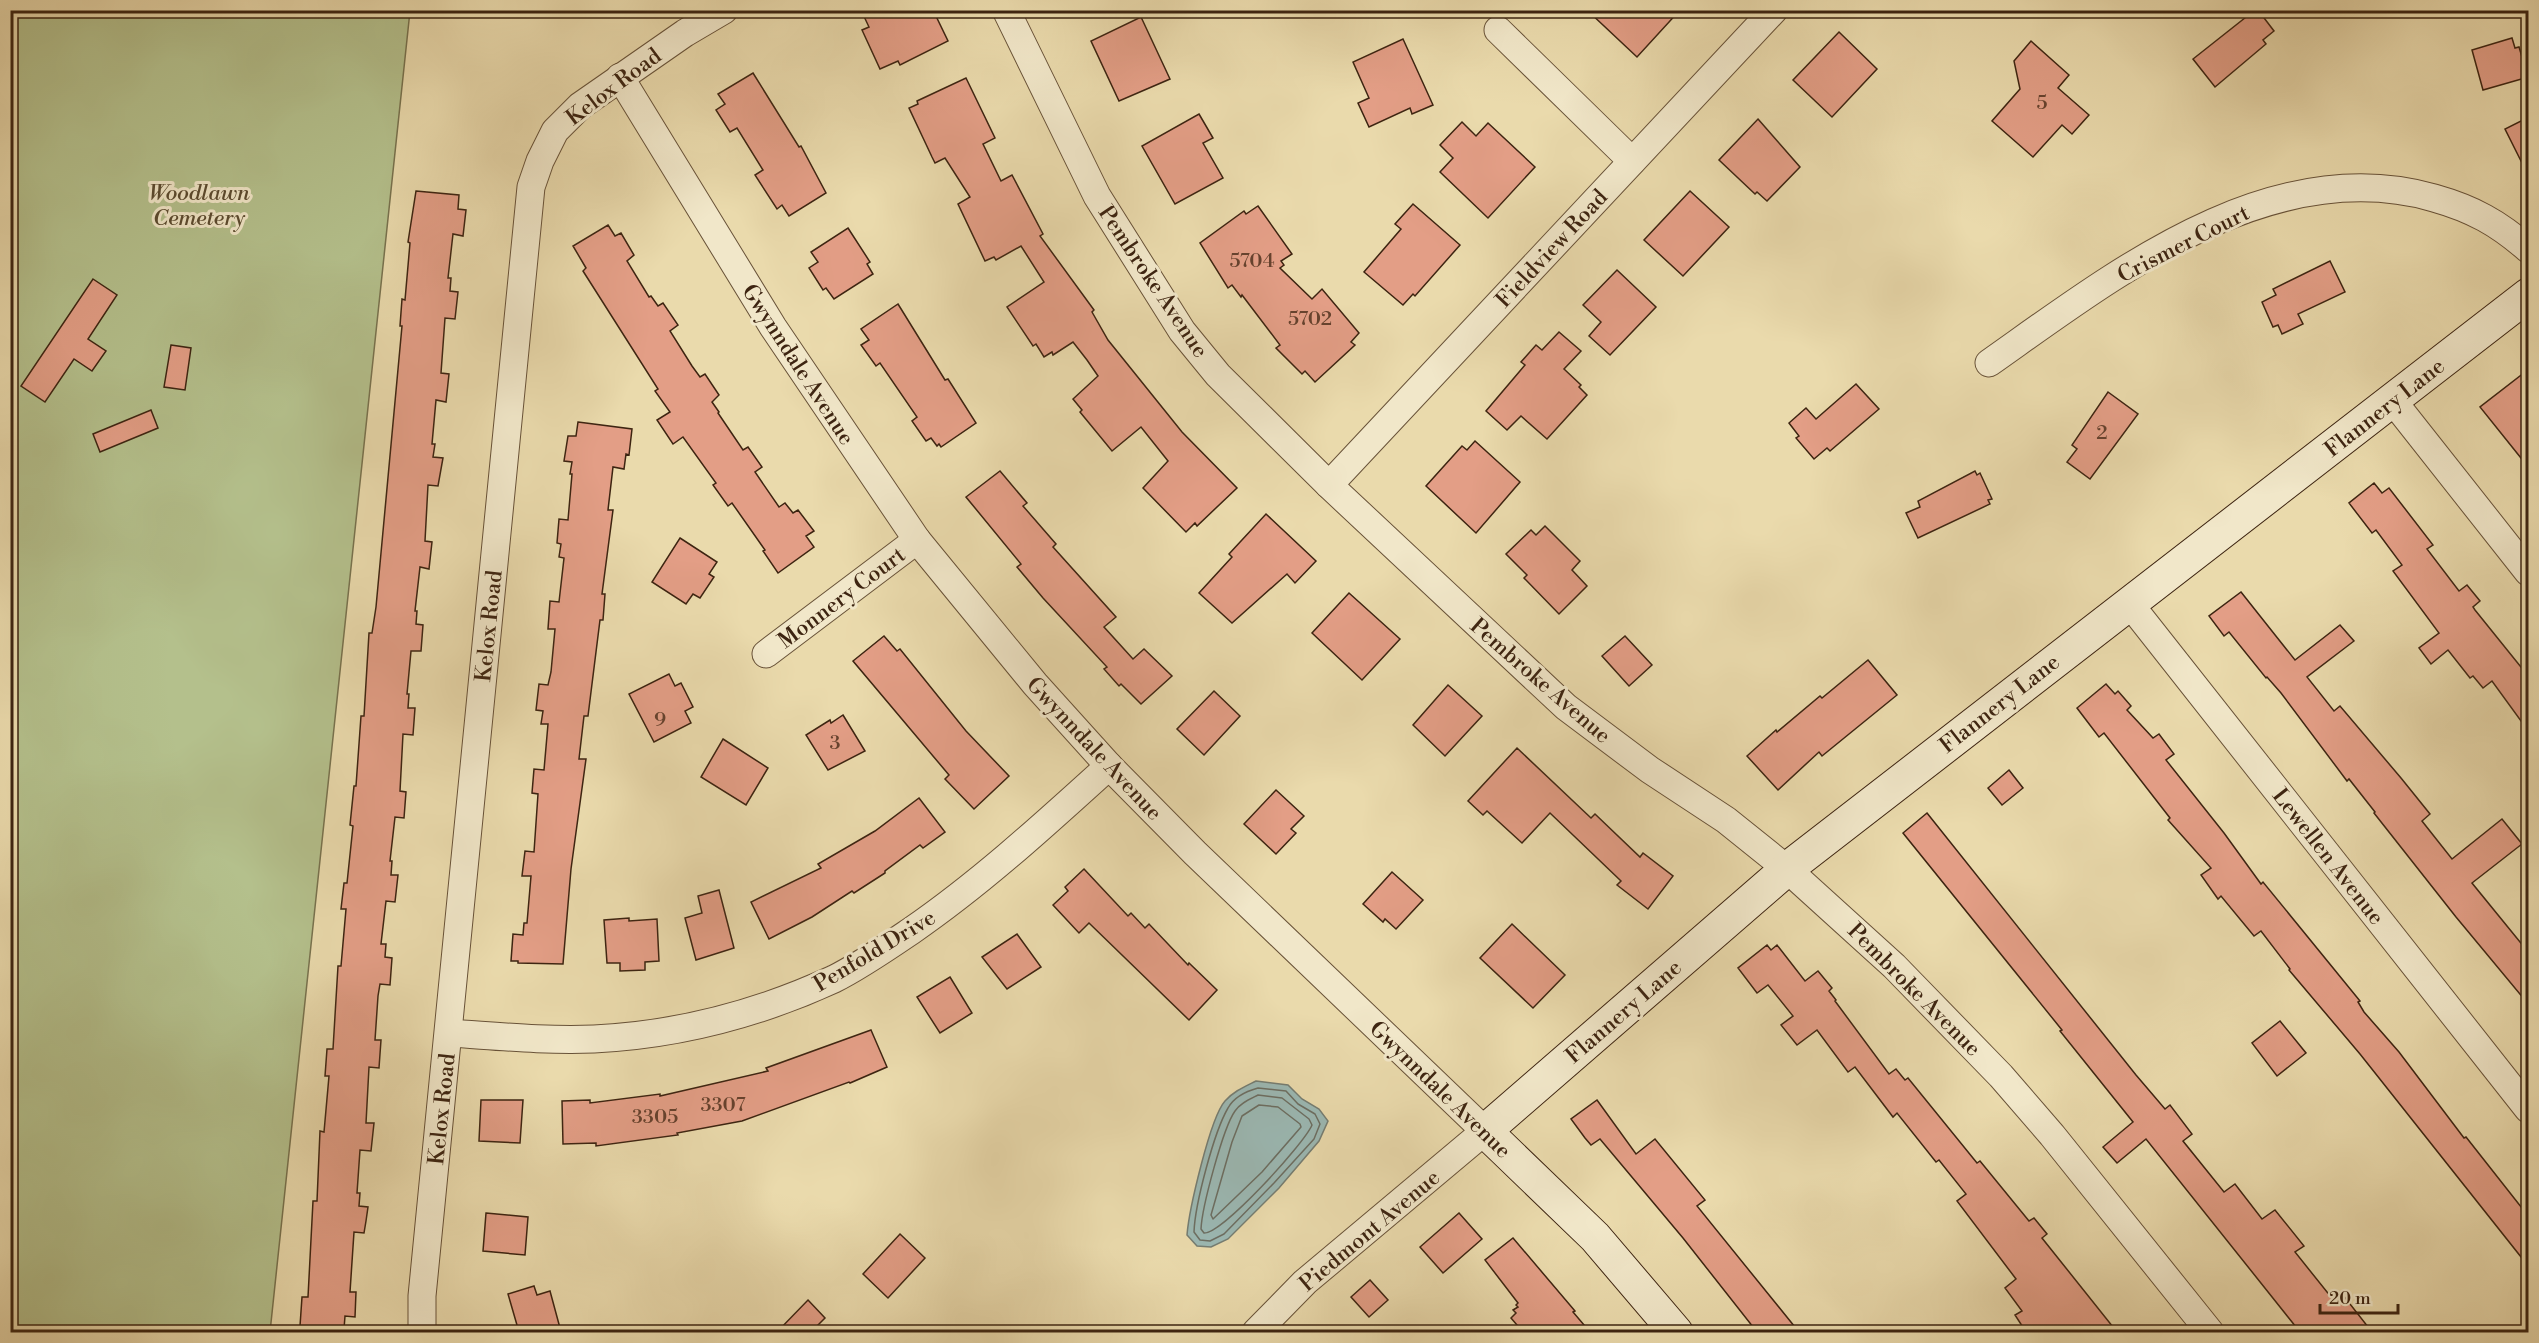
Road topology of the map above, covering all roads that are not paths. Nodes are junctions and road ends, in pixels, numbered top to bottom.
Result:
1 (724, 10) edge
2 (1006, 10) edge
3 (1774, 10) edge
4 (1498, 30) dead end
5 (620, 76) junction
6 (1632, 161) junction
7 (2529, 249) edge
8 (2529, 295) edge
9 (1989, 363) dead end
10 (2393, 401) junction
11 (1329, 485) junction
12 (917, 540) junction
13 (2529, 572) edge
14 (2129, 603) junction
15 (766, 654) dead end
16 (1109, 766) junction
17 (1787, 868) junction
18 (449, 1033) junction
19 (2529, 1109) edge
20 (1485, 1131) junction
21 (422, 1332) edge
22 (1256, 1332) edge
23 (1676, 1332) edge
24 (2210, 1332) edge

1 - 5 street, Kelox Road
2 - 11 street, Pembroke Avenue
3 - 6 street, Fieldview Road
4 - 6 street
5 - 12 street, Gwynndale Avenue
5 - 18 street, Kelox Road
6 - 11 street, Fieldview Road
7 - 9 street, Crismer Court
8 - 10 street, Flannery Lane
10 - 13 street
10 - 14 street, Flannery Lane
11 - 17 street, Pembroke Avenue
12 - 15 street, Monnery Court
12 - 16 street, Gwynndale Avenue
14 - 17 street, Flannery Lane
14 - 19 street, Lewellen Avenue
16 - 18 street, Penfold Drive
16 - 20 street, Gwynndale Avenue
17 - 20 street, Flannery Lane
17 - 24 street, Pembroke Avenue
18 - 21 street, Kelox Road
20 - 22 street, Piedmont Avenue
20 - 23 street, Gwynndale Avenue

